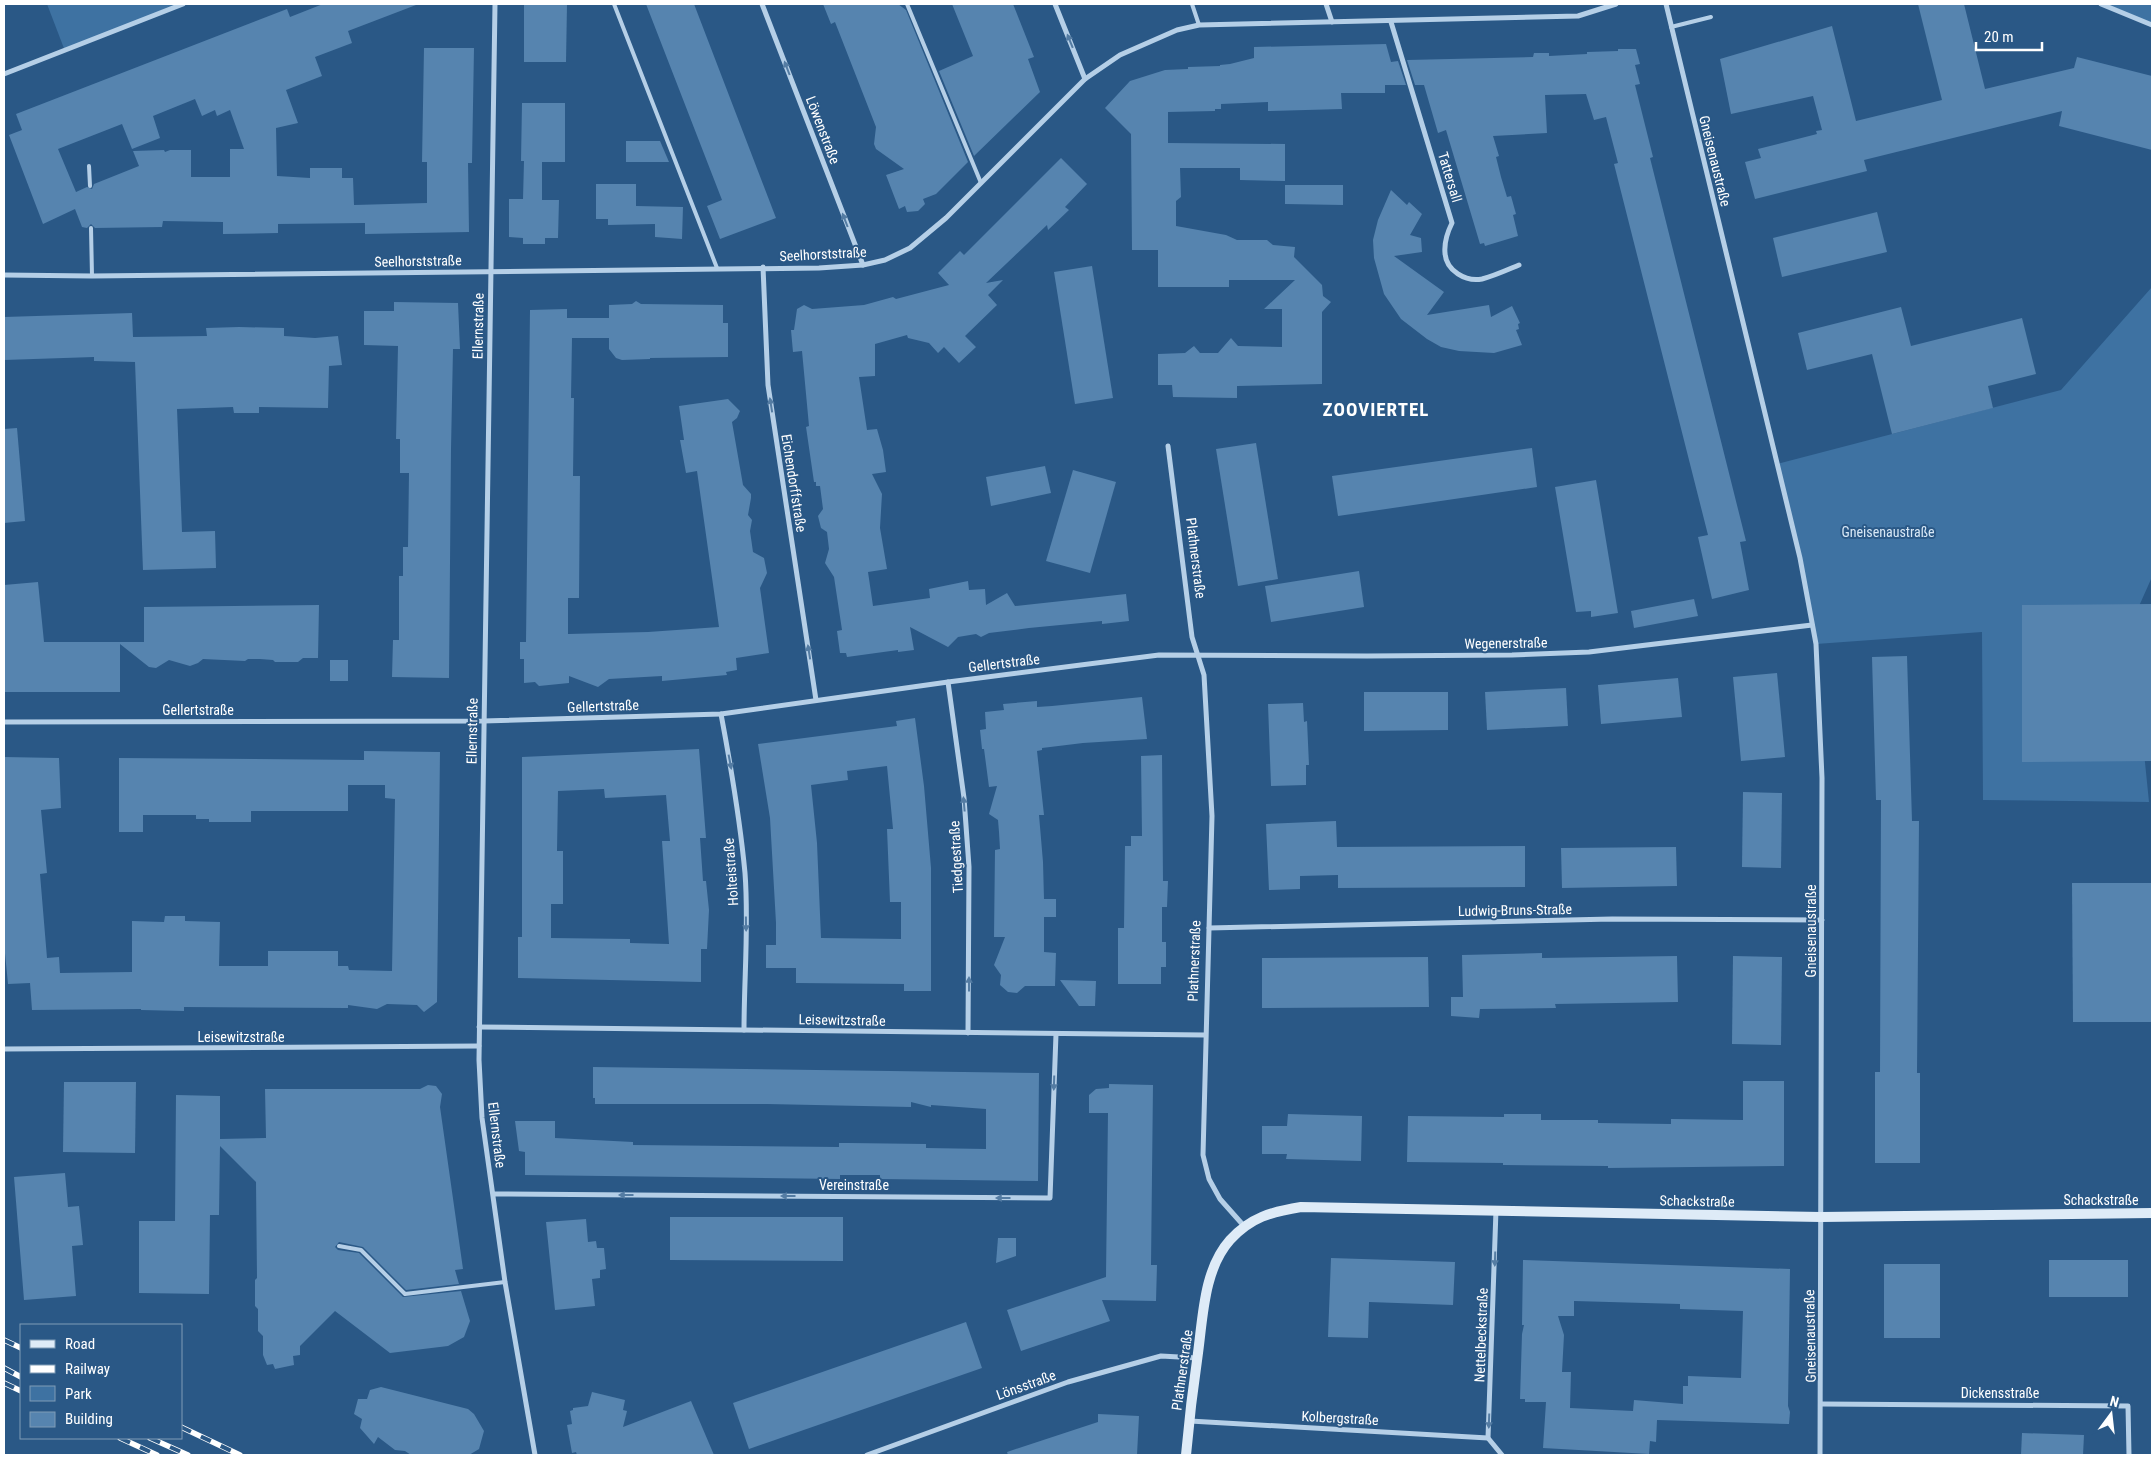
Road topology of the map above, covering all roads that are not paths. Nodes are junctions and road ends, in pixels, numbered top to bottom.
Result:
1 (183, 4) edge
2 (495, 4) edge
3 (614, 4) edge
4 (762, 4) edge
5 (908, 4) edge
6 (1055, 4) edge
7 (1192, 4) edge
8 (1326, 4) edge
9 (1614, 4) edge
10 (1666, 4) edge
11 (2101, 4) edge
12 (1711, 17) dead end
13 (1332, 22) junction
14 (1392, 22) junction
15 (1200, 25) junction
16 (2152, 26) edge
17 (1671, 27) junction
18 (4, 74) edge
19 (1085, 79) junction
20 (89, 166) dead end
21 (981, 184) junction
22 (90, 186) dead end
23 (91, 228) dead end
24 (863, 265) junction
25 (1519, 265) dead end
26 (763, 267) junction
27 (716, 268) junction
28 (491, 271) junction
29 (4, 275) edge
30 (92, 276) junction
31 (1168, 446) dead end
32 (1812, 625) junction
33 (1198, 655) junction
34 (948, 682) junction
35 (816, 700) junction
36 (721, 714) junction
37 (483, 721) junction
38 (4, 722) edge
39 (1822, 920) junction
40 (1209, 928) junction
41 (479, 1027) junction
42 (744, 1030) junction
43 (968, 1033) junction
44 (1056, 1034) junction
45 (1205, 1035) junction
46 (479, 1046) junction
47 (4, 1049) edge
48 (494, 1194) junction
49 (1496, 1210) junction
50 (2152, 1213) edge
51 (1820, 1217) junction
52 (1244, 1226) junction
53 (339, 1246) dead end
54 (505, 1282) junction
55 (1197, 1358) junction
56 (1822, 1404) junction
57 (1189, 1421) junction
58 (1488, 1438) junction
59 (535, 1455) edge
60 (867, 1455) edge
61 (1186, 1455) edge
62 (1502, 1455) edge
63 (1820, 1455) edge
64 (2129, 1455) edge

1 - 18 street
2 - 28 street, Ellernstraße
3 - 27 lane
24 -> 4 street, Löwenstraße
5 - 21 lane
19 -> 6 street
7 - 15 lane
8 - 13 street
9 - 14 street, Seelhorststraße
10 - 17 street, Gneisenaustraße
11 - 16 street
12 - 17 lane
13 - 14 street, Seelhorststraße
13 - 15 street, Seelhorststraße
14 - 25 street, Tattersall
15 - 19 street, Seelhorststraße
17 - 32 street, Gneisenaustraße
19 - 21 street, Seelhorststraße
20 - 22 lane
21 - 24 street, Seelhorststraße
23 - 30 lane
24 - 26 street, Seelhorststraße
26 - 27 street, Seelhorststraße
35 -> 26 street, Eichendorffstraße
27 - 28 street, Seelhorststraße
28 - 30 street, Seelhorststraße
28 - 37 street, Ellernstraße
29 - 30 street, Seelhorststraße
31 - 33 street, Plathnerstraße
32 - 33 street, Wegenerstraße
32 - 39 street, Gneisenaustraße
33 - 34 street, Gellertstraße
33 - 40 street, Plathnerstraße
34 - 35 street, Gellertstraße
43 -> 34 street, Tiedgestraße
35 - 36 street, Gellertstraße
36 - 37 street, Gellertstraße
36 -> 42 street, Holteistraße
37 - 38 street, Gellertstraße
37 - 41 street, Ellernstraße
39 - 40 street, Ludwig-Bruns-Straße
39 - 51 street, Gneisenaustraße
40 - 45 street, Plathnerstraße
41 - 42 street, Leisewitzstraße
41 - 46 street, Ellernstraße
42 - 43 street, Leisewitzstraße
43 - 44 street, Leisewitzstraße
44 - 45 street, Leisewitzstraße
44 -> 48 street, Vereinstraße
45 - 52 street, Plathnerstraße
46 - 47 street, Leisewitzstraße
46 - 48 street, Ellernstraße
48 - 54 street, Ellernstraße
49 - 51 street, Schackstraße
49 - 52 street, Schackstraße
49 -> 58 street, Nettelbeckstraße
50 - 51 street, Schackstraße
51 - 56 street, Gneisenaustraße
52 - 55 street, Plathnerstraße
53 - 54 lane
54 - 59 street, Ellernstraße
55 - 57 street, Plathnerstraße
55 - 60 street, Lönsstraße
56 - 63 street, Gneisenaustraße
56 - 64 street, Dickensstraße
57 - 58 street, Kolbergstraße
57 - 61 street, Plathnerstraße
58 - 62 street

